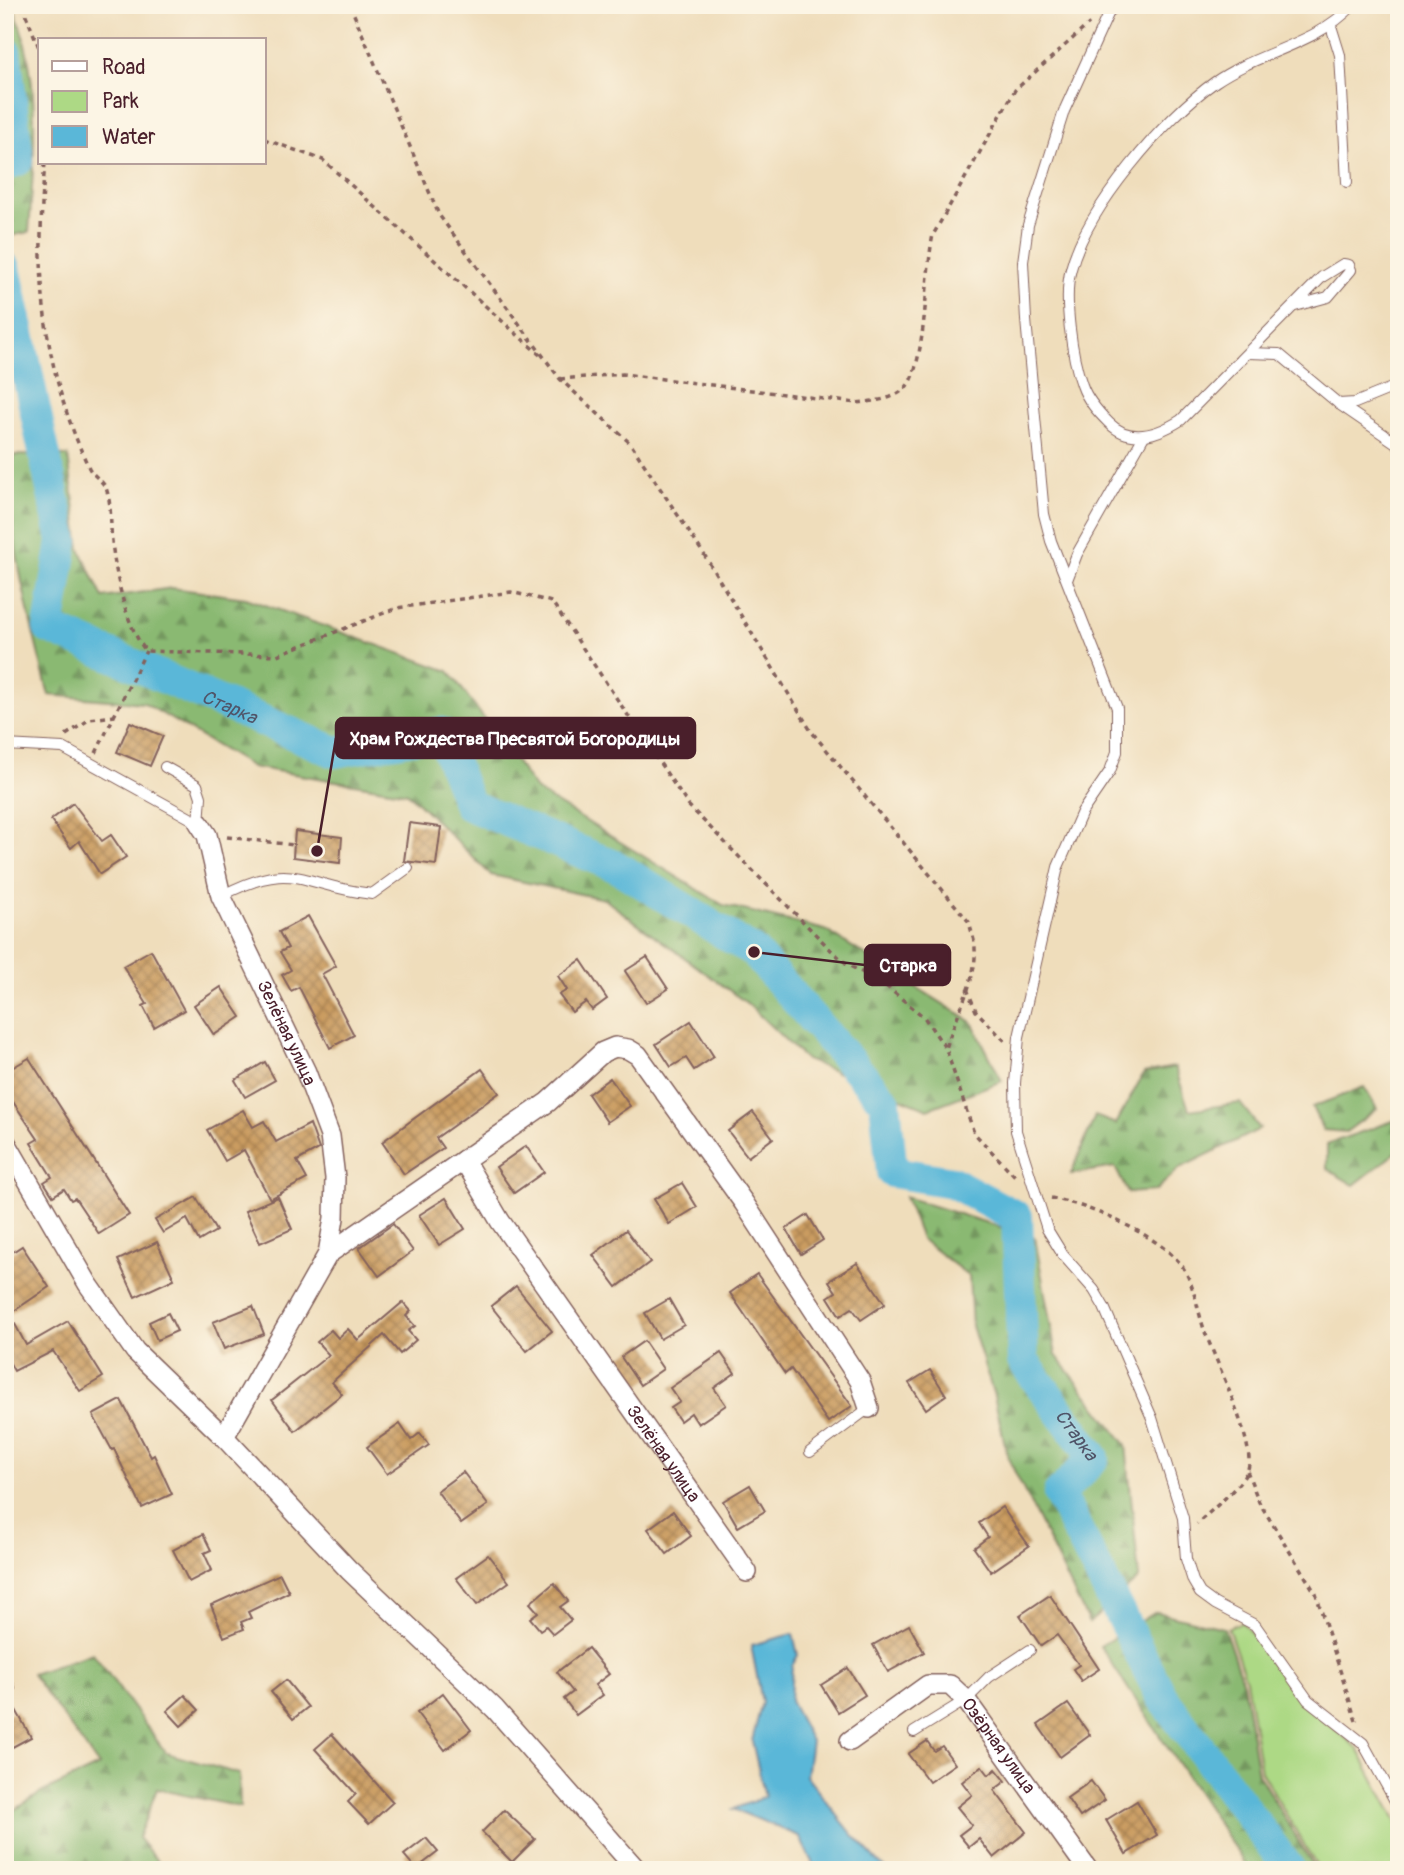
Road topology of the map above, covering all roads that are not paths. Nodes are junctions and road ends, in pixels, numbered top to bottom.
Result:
1 (1353, 5) edge
2 (1360, 5) edge
3 (1113, 8) edge
4 (1331, 26) junction
5 (1347, 182) dead end
6 (1295, 306) junction
7 (1248, 353) junction
8 (1399, 385) edge
9 (1339, 404) junction
10 (1144, 436) junction
11 (1399, 445) edge
12 (1067, 580) junction
13 (5, 745) edge
14 (166, 767) dead end
15 (203, 829) junction
16 (408, 868) dead end
17 (221, 896) junction
18 (5, 1142) edge
19 (464, 1160) junction
20 (328, 1254) junction
21 (869, 1409) joint
22 (224, 1437) junction
23 (810, 1452) dead end
24 (747, 1572) dead end
25 (1030, 1650) dead end
26 (966, 1700) junction
27 (914, 1732) dead end
28 (850, 1741) dead end
29 (1399, 1808) edge
30 (637, 1870) edge
31 (1088, 1870) edge

1 - 2 lane
1 - 4 lane
3 - 12 lane
4 - 5 lane
4 - 10 lane
6 - 6 lane
6 - 7 lane
7 - 9 lane
7 - 10 lane
8 - 9 lane
9 - 11 lane
10 - 12 lane
12 - 29 lane
13 - 15 lane
14 - 15 lane
15 - 17 street, Зелёная улица
16 - 17 lane
17 - 20 street, Зелёная улица
18 - 22 street
19 - 20 street
19 - 21 street
19 - 24 street, Зелёная улица
20 - 22 street, Зелёная улица
21 - 23 lane
22 - 30 street
25 - 26 lane
26 - 27 lane
26 - 28 street, Озёрная улица
26 - 31 street, Озёрная улица

